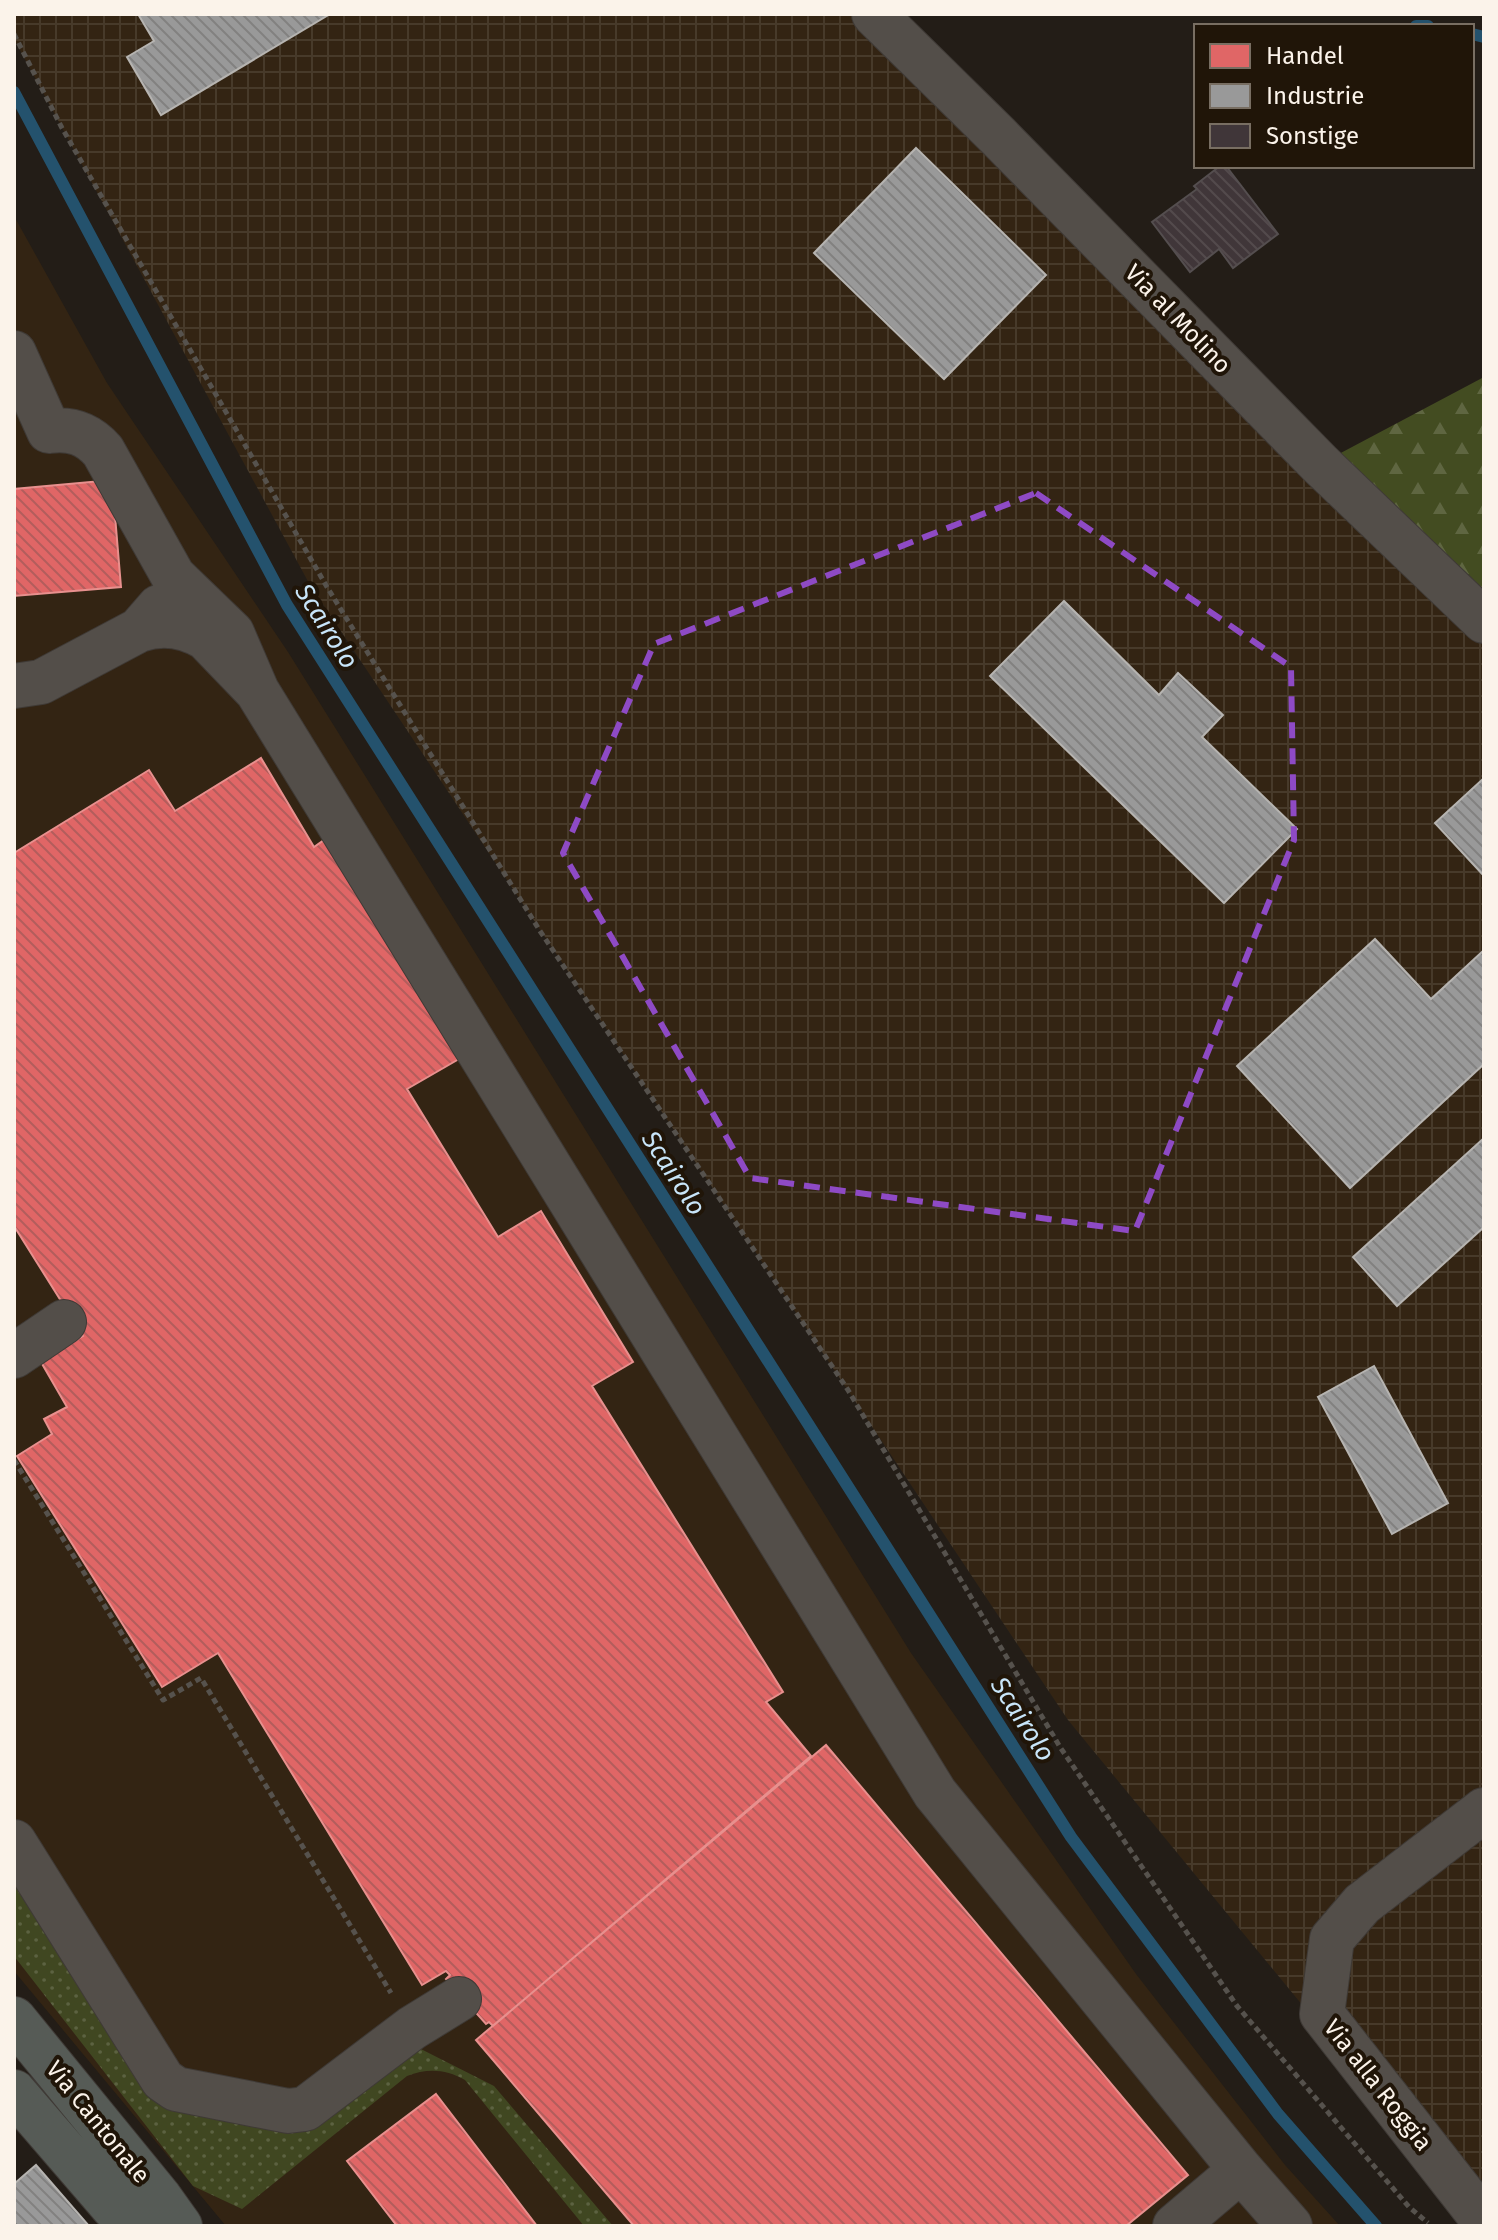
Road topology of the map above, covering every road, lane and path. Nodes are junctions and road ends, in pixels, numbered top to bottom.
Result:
1 (874, 14) edge
2 (14, 34) edge
3 (14, 353) edge
4 (163, 559) junction
5 (1484, 621) edge
6 (139, 630) junction
7 (23, 691) edge
8 (257, 691) junction
9 (64, 1322) dead end
10 (14, 1356) edge
11 (14, 1460) edge
12 (1484, 1810) edge
13 (14, 1842) edge
14 (459, 1999) dead end
15 (14, 2019) edge
16 (412, 2028) junction
17 (14, 2092) edge
18 (1241, 2170) junction
19 (1484, 2221) edge
20 (1187, 2222) edge
21 (134, 2226) edge
22 (180, 2226) edge
23 (1290, 2226) edge
24 (1432, 2226) edge

1 - 5 street, Via al Molino
2 - 24 path
3 - 4 street
4 - 6 street
4 - 8 street
6 - 7 street
6 - 8 street
8 - 18 street
9 - 10 street
11 - 16 path
12 - 19 street, Via alla Roggia
13 - 16 street
14 - 16 street
15 - 22 main road, Via Cantonale
17 - 21 main road, Via Cantonale
18 - 20 street
18 - 23 street

